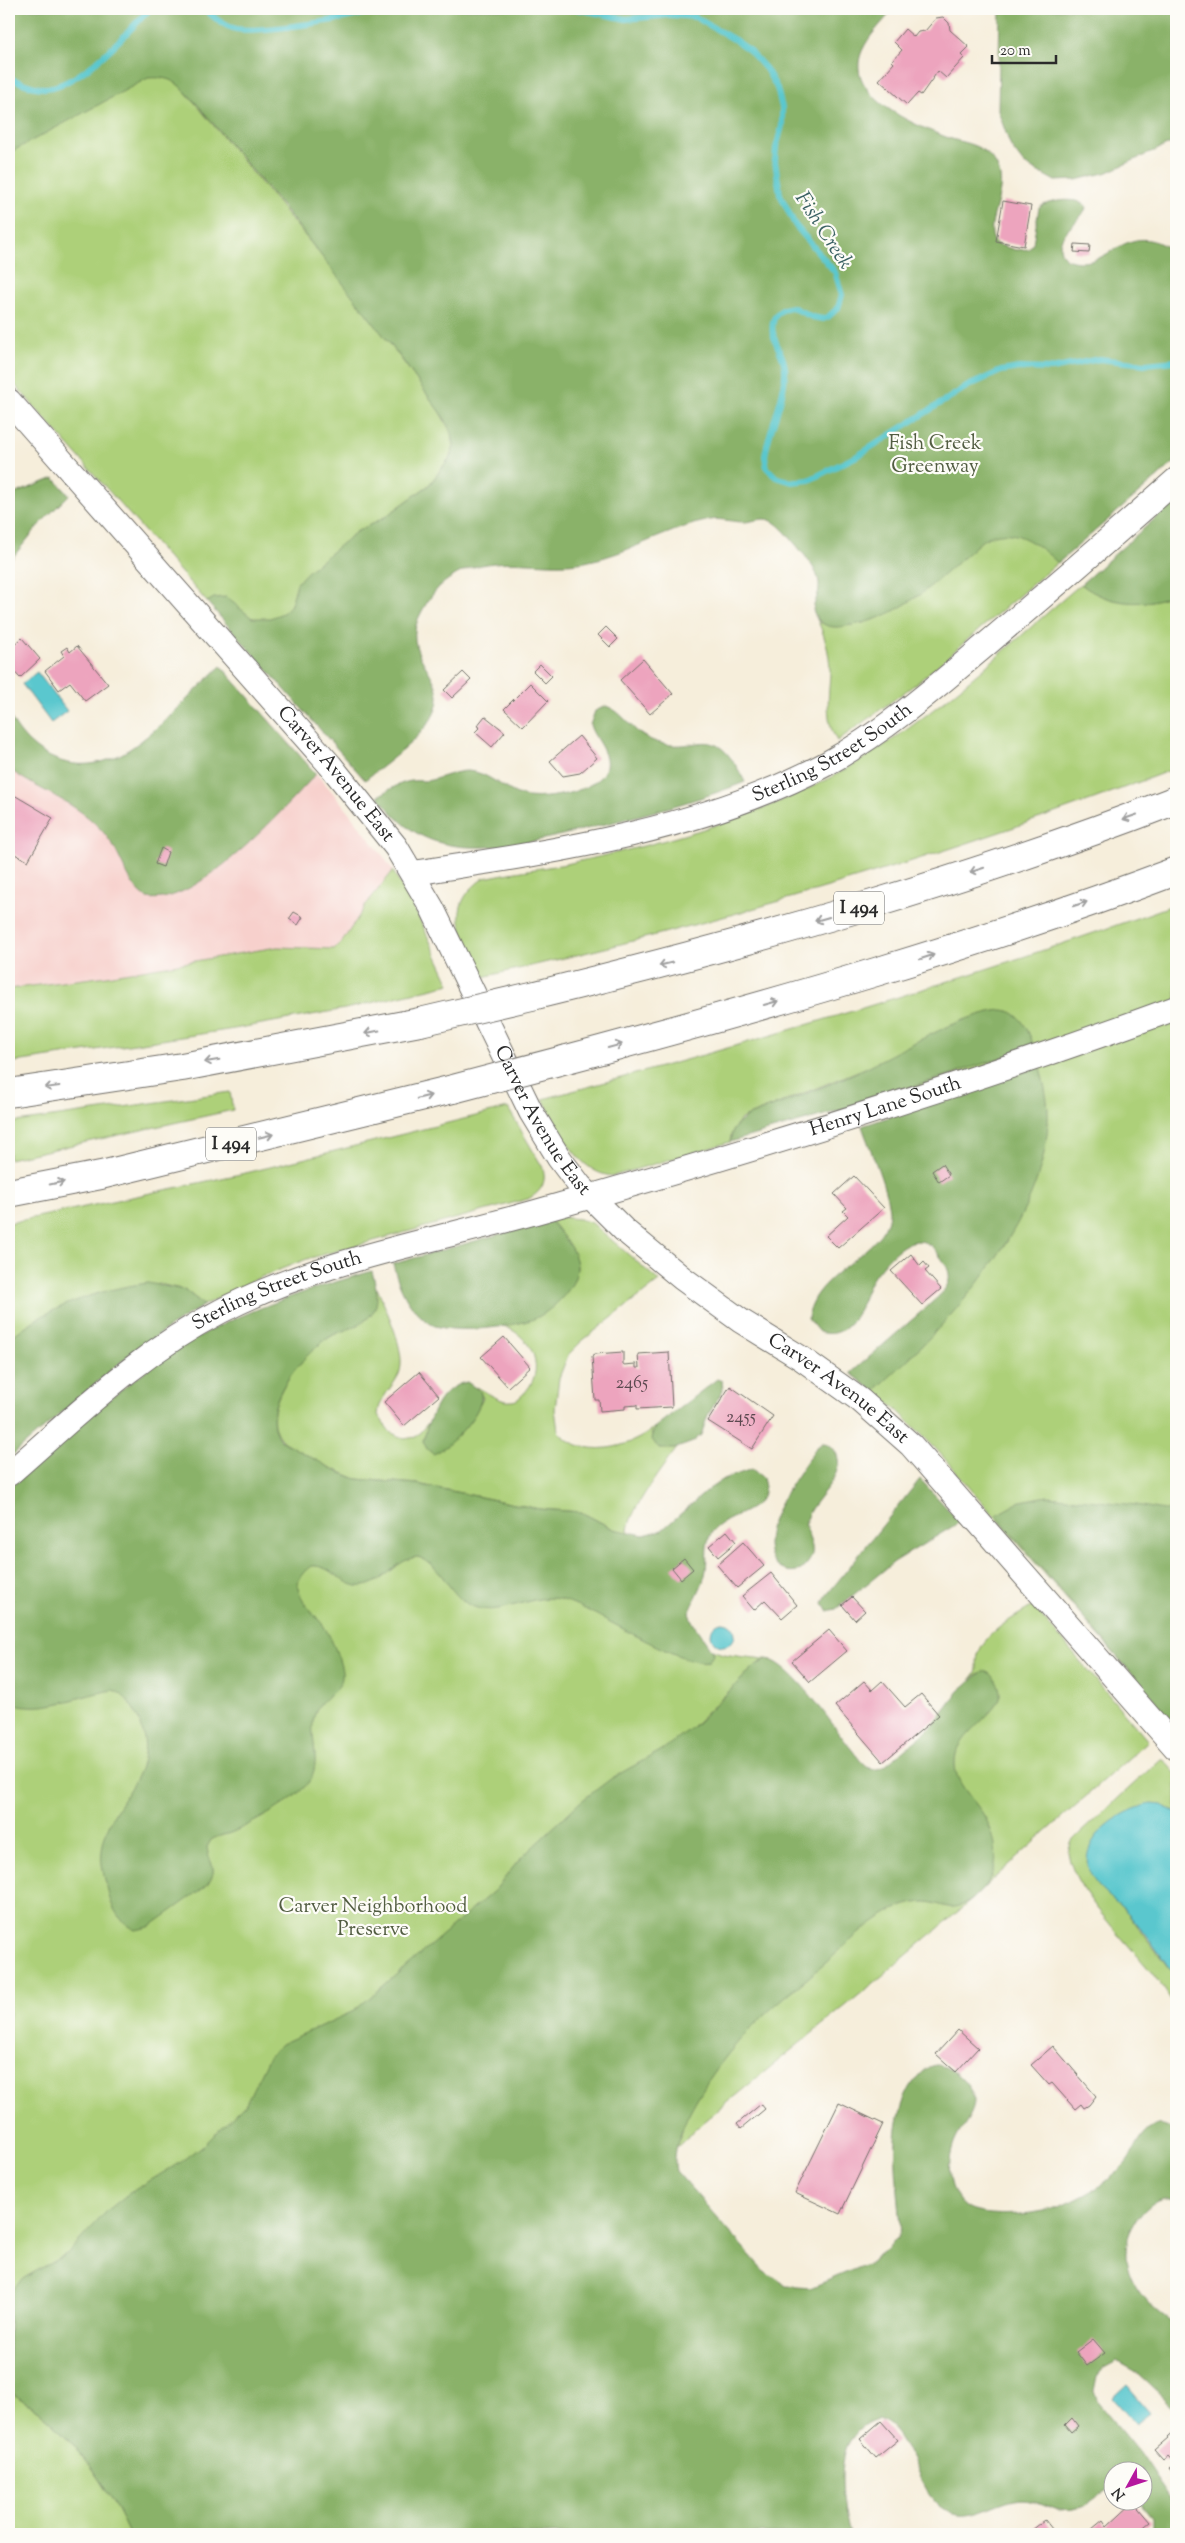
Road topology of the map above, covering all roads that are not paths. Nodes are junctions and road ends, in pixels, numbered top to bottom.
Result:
1 (9, 401) edge
2 (1176, 480) edge
3 (1176, 800) edge
4 (1176, 871) edge
5 (413, 873) junction
6 (1176, 1008) edge
7 (9, 1093) edge
8 (9, 1193) edge
9 (590, 1196) junction
10 (9, 1474) edge
11 (1176, 1748) edge

1 - 5 street, Carver Avenue East
2 - 5 street, Sterling Street South
3 -> 7 highway, I 494, bridge
8 -> 4 highway, I 494, bridge
5 - 9 street, Carver Avenue East
6 - 9 street, Henry Lane South
9 - 10 street, Sterling Street South
9 - 11 street, Carver Avenue East

